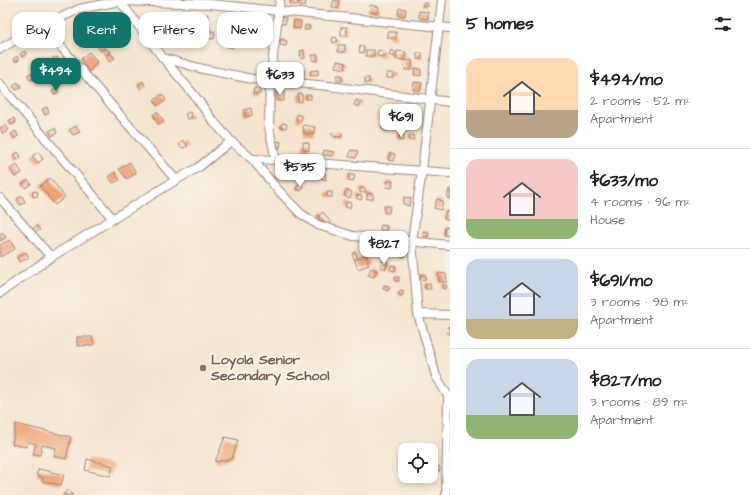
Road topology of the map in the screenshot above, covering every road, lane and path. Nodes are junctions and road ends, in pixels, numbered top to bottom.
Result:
1 (280, 0) edge
2 (442, 0) edge
3 (119, 1) edge
4 (279, 11) junction
5 (65, 16) edge
6 (439, 27) junction
7 (450, 28) edge
8 (12, 42) edge
9 (62, 48) edge
10 (0, 49) edge
11 (163, 58) junction
12 (270, 81) junction
13 (0, 84) edge
14 (430, 100) junction
15 (450, 102) edge
16 (231, 141) junction
17 (252, 159) junction
18 (276, 160) junction
19 (422, 170) junction
20 (450, 173) edge
21 (176, 180) junction
22 (0, 198) edge
23 (113, 219) junction
24 (412, 241) junction
25 (450, 245) edge
26 (51, 257) junction
27 (0, 293) edge
28 (418, 314) junction
29 (450, 315) edge
30 (449, 396) edge
31 (446, 495) edge

1 - 4 street
2 - 6 street
3 - 4 street
3 - 5 street
3 - 11 street
4 - 6 street
4 - 12 street
6 - 7 street
6 - 14 street
8 - 10 street
9 - 21 street
11 - 12 street
11 - 16 street
12 - 14 street
12 - 18 street
13 - 23 street
14 - 15 street
14 - 19 street
16 - 17 street
16 - 21 street
17 - 18 street
17 - 24 street
18 - 19 street
19 - 20 street
19 - 24 street
21 - 23 street
22 - 26 street
23 - 26 street
24 - 25 street
24 - 28 street
26 - 27 street
28 - 29 street
28 - 30 street
30 - 31 street

